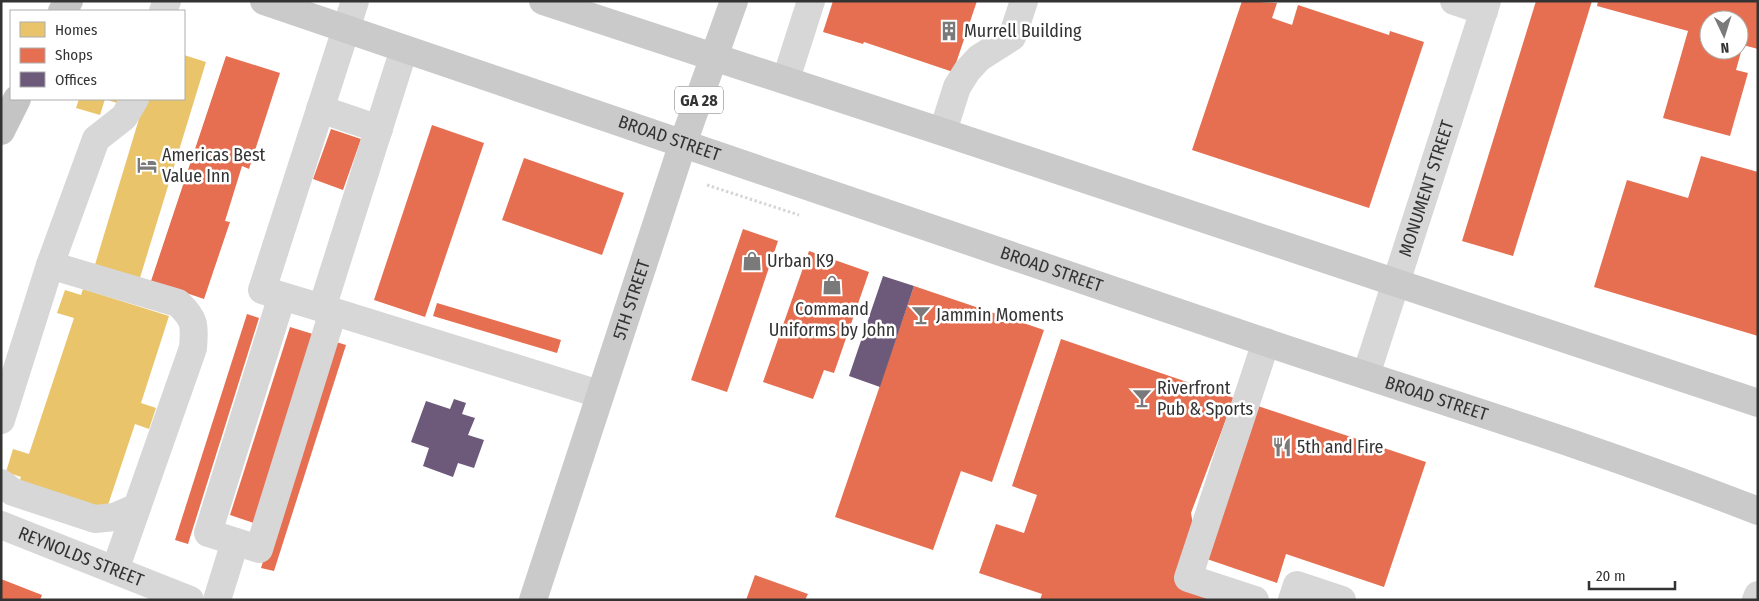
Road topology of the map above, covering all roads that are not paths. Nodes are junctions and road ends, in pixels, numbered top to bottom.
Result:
1 (264, 1) edge
2 (355, 1) edge
3 (543, 1) edge
4 (734, 1) edge
5 (811, 1) edge
6 (1024, 1) edge
7 (1454, 1) edge
8 (1486, 6) edge
9 (345, 28) junction
10 (404, 49) junction
11 (715, 56) junction
12 (786, 79) junction
13 (17, 100) edge
14 (134, 100) edge
15 (320, 109) junction
16 (379, 128) junction
17 (1, 131) edge
18 (943, 131) junction
19 (682, 143) junction
20 (50, 265) junction
21 (1396, 284) junction
22 (282, 296) junction
23 (328, 310) junction
24 (1266, 342) junction
25 (1366, 375) junction
26 (599, 394) junction
27 (1758, 403) edge
28 (1, 420) edge
29 (1, 483) edge
30 (137, 508) junction
31 (1758, 511) edge
32 (1, 525) edge
33 (235, 542) junction
34 (114, 570) junction
35 (1758, 595) edge
36 (190, 600) edge
37 (217, 600) edge
38 (533, 600) edge
39 (1255, 600) edge
40 (1292, 600) edge
41 (1342, 600) edge
42 (1756, 600) edge

1 - 9 main road, BROAD STREET
2 - 9 street
3 - 11 main road
4 - 11 main road, 5TH STREET / GA 28
5 - 12 street
6 - 18 street
7 - 8 street
8 - 21 street, MONUMENT STREET
9 - 10 main road, BROAD STREET
9 - 15 street
10 - 16 street
10 - 19 main road, BROAD STREET
11 - 12 main road
11 - 19 main road, 5TH STREET / GA 28
12 - 18 main road
13 - 17 highway
14 - 20 street
15 - 16 street
15 - 22 street
16 - 23 street
18 - 21 main road
19 - 24 main road, BROAD STREET
19 - 26 main road, 5TH STREET
20 - 28 street
20 - 30 street
21 - 25 street, MONUMENT STREET
21 - 27 main road
22 - 23 street
22 - 33 street
23 - 26 street
23 - 33 street
24 - 25 main road, BROAD STREET
24 - 39 street
25 - 31 main road, BROAD STREET
26 - 38 main road, 5TH STREET
29 - 30 street
30 - 34 street
32 - 34 street, REYNOLDS STREET
33 - 37 street
34 - 36 street, REYNOLDS STREET
35 - 42 street
40 - 41 street

